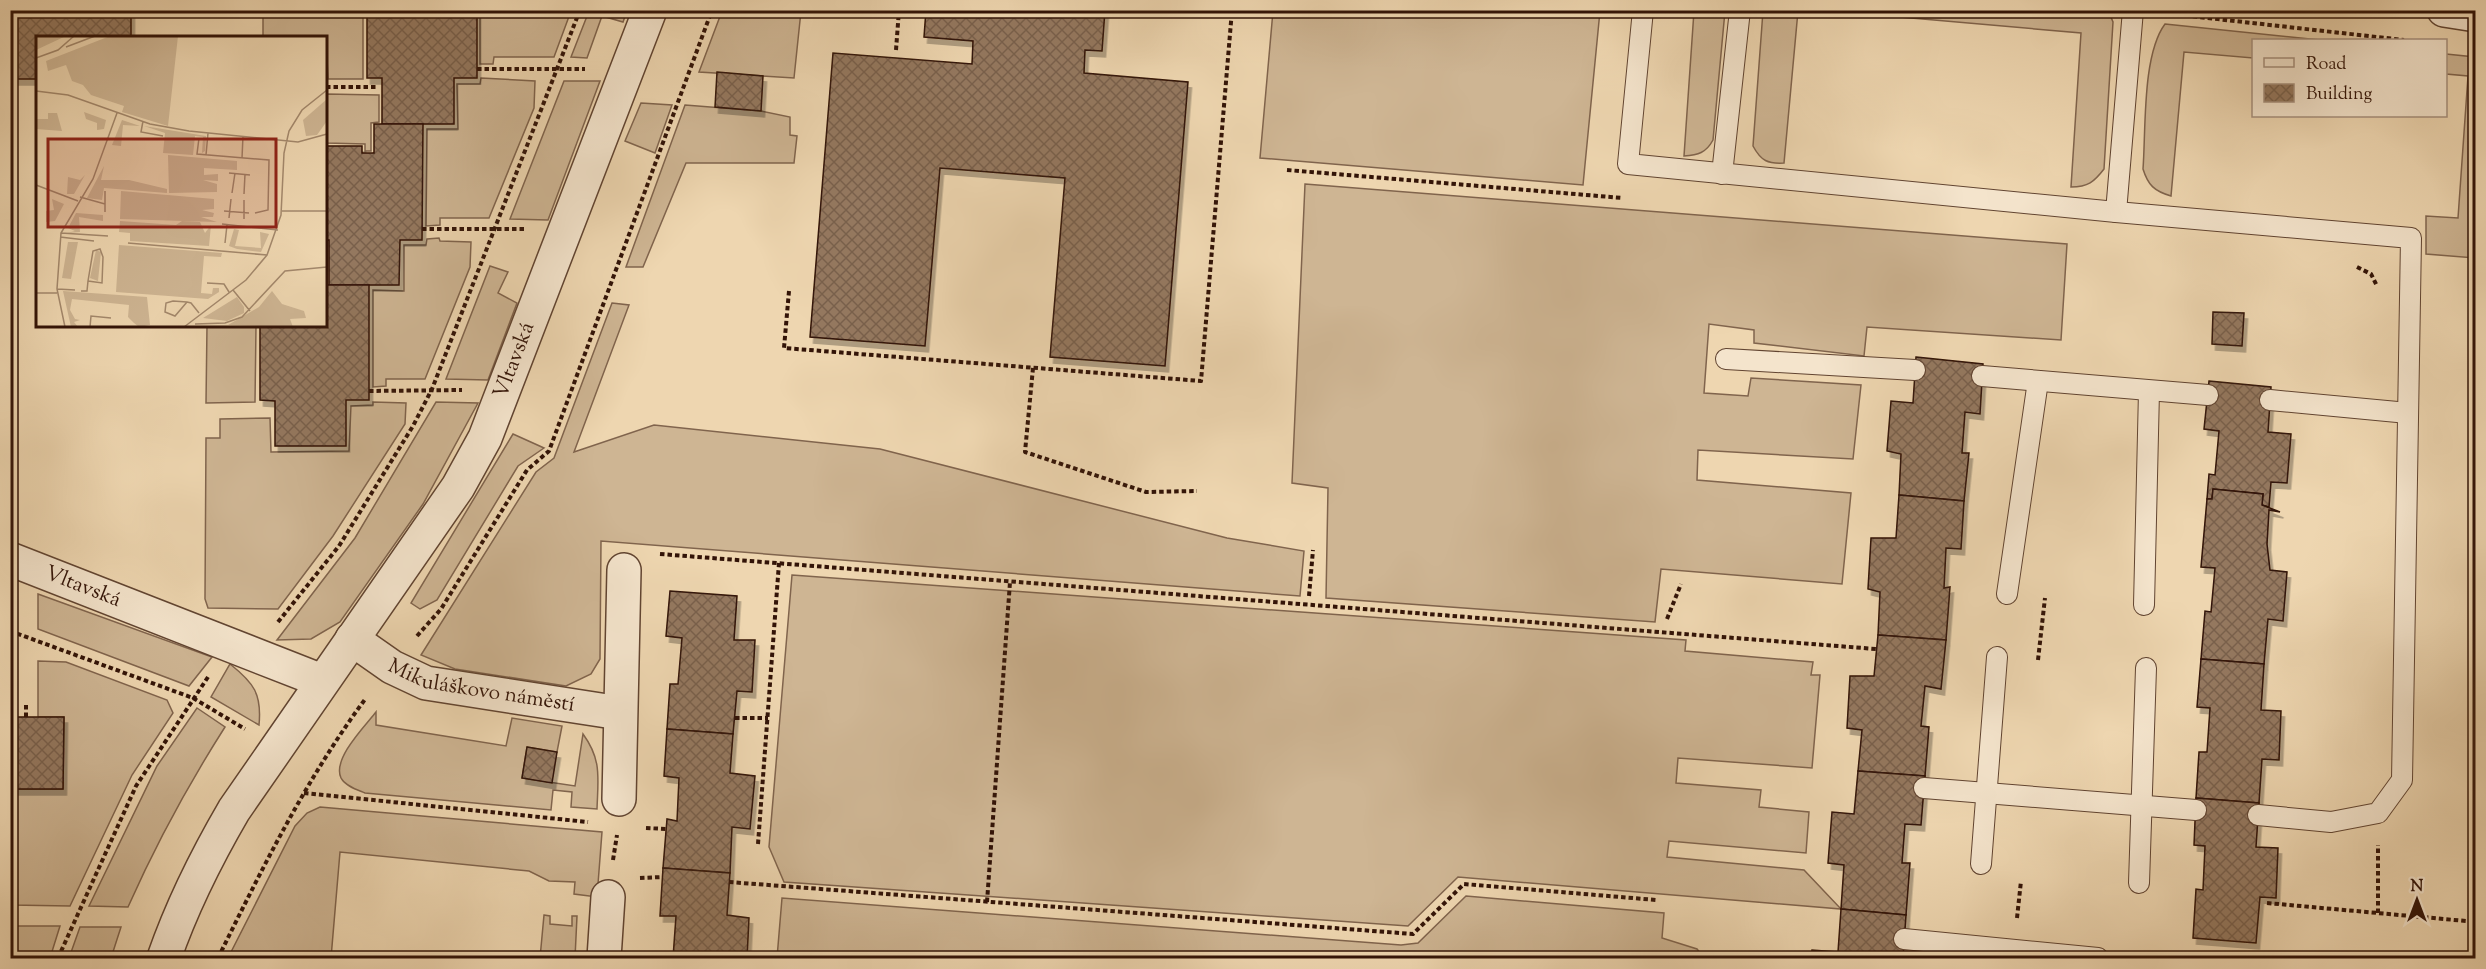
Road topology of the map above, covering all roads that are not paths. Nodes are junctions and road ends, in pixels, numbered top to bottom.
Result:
1 (650, 10) edge
2 (1643, 10) edge
3 (1740, 10) edge
4 (2444, 10) edge
5 (2142, 11) edge
6 (2475, 15) edge
7 (1722, 174) junction
8 (2116, 212) junction
9 (1726, 359) dead end
10 (1915, 370) dead end
11 (1982, 376) dead end
12 (2038, 381) junction
13 (2149, 390) junction
14 (2208, 396) dead end
15 (2270, 400) dead end
16 (2408, 413) junction
17 (10, 560) edge
18 (624, 570) road end
19 (2007, 594) dead end
20 (2144, 605) dead end
21 (352, 639) junction
22 (1996, 657) dead end
23 (2146, 668) dead end
24 (322, 681) junction
25 (620, 713) junction
26 (1924, 788) dead end
27 (1987, 793) junction
28 (619, 799) dead end
29 (2140, 806) junction
30 (2196, 810) dead end
31 (2258, 814) dead end
32 (1981, 864) dead end
33 (2139, 883) dead end
34 (608, 897) dead end
35 (1904, 939) dead end
36 (1958, 952) edge
37 (164, 958) edge
38 (604, 958) edge
39 (2098, 958) edge

1 - 21 street, Vltavská
2 - 7 lane
3 - 7 lane
4 - 6 street
5 - 8 lane
7 - 8 lane
8 - 16 lane
9 - 10 lane
11 - 12 lane
12 - 13 lane
12 - 19 lane
13 - 14 lane
13 - 20 lane
15 - 16 lane
16 - 31 lane
17 - 24 street, Vltavská
18 - 25 street
21 - 24 street, Vltavská
21 - 25 street, Mikuláškovo náměstí
22 - 27 lane
23 - 29 lane
24 - 37 street, Vltavská
25 - 28 street
26 - 27 lane
27 - 29 lane
27 - 32 lane
29 - 30 lane
29 - 33 lane
34 - 38 street
35 - 36 lane
36 - 39 lane

